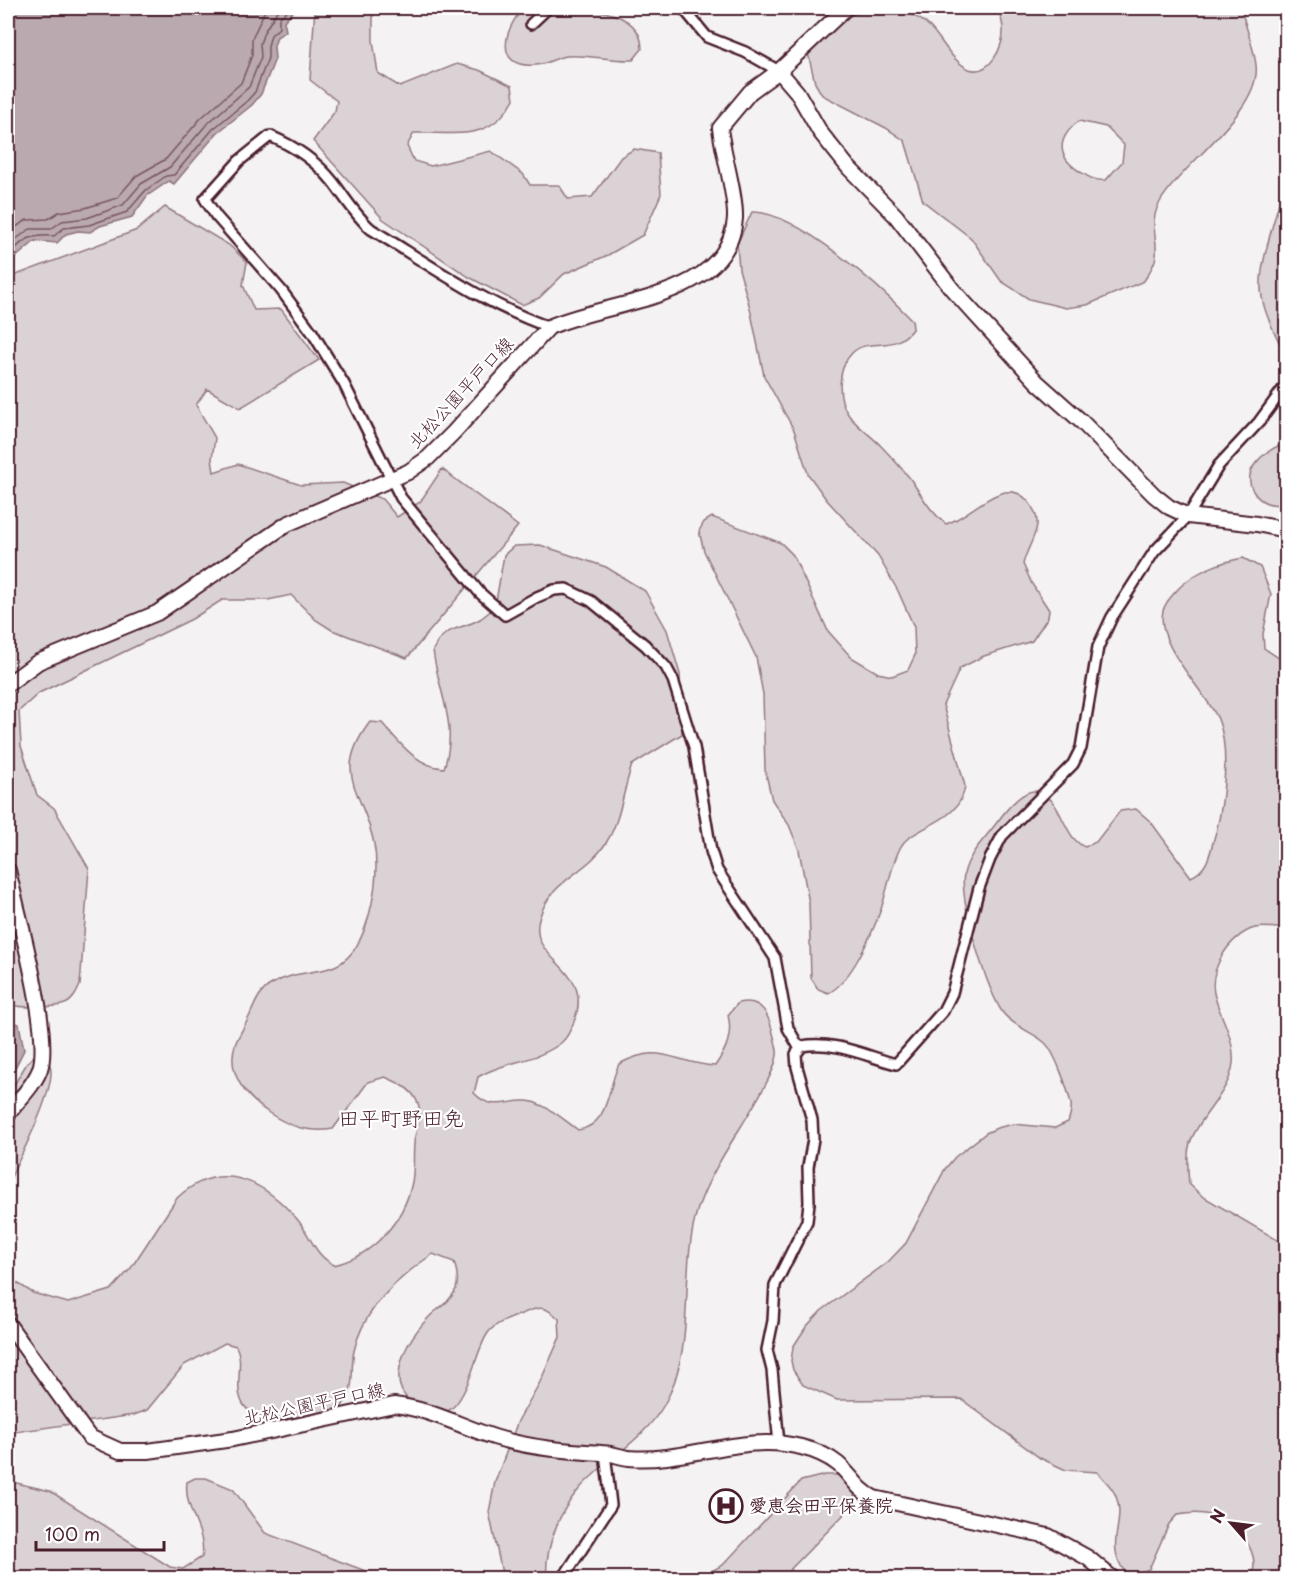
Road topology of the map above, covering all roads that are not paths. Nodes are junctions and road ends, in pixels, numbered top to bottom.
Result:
1 (548, 8) edge
2 (683, 8) edge
3 (846, 8) edge
4 (531, 24) dead end
5 (779, 71) junction
6 (549, 327) junction
7 (1287, 385) edge
8 (392, 480) junction
9 (1188, 516) junction
10 (1287, 530) edge
11 (8, 684) edge
12 (8, 870) edge
13 (800, 1049) junction
14 (8, 1114) edge
15 (8, 1324) edge
16 (779, 1444) junction
17 (605, 1453) junction
18 (563, 1578) edge
19 (1112, 1578) edge

1 - 4 street
2 - 5 street
3 - 5 main road, 北松公園平戸口線
5 - 6 main road, 北松公園平戸口線
5 - 9 main road
6 - 8 main road, 北松公園平戸口線
6 - 8 street
7 - 9 street
8 - 11 main road, 北松公園平戸口線
8 - 13 street
9 - 10 main road
9 - 13 street
12 - 14 main road
13 - 16 street
15 - 17 main road, 北松公園平戸口線
16 - 17 main road, 北松公園平戸口線
16 - 19 main road, 北松公園平戸口線
17 - 18 street

